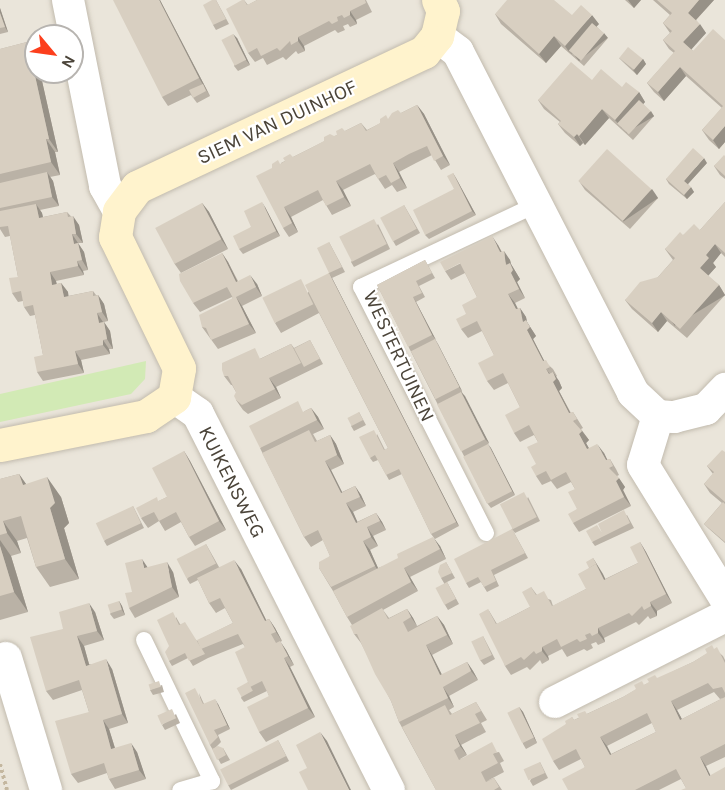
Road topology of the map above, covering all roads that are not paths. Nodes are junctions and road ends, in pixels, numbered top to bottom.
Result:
1 (68, 0) edge
2 (438, 0) edge
3 (437, 36) junction
4 (537, 204) junction
5 (119, 211) junction
6 (725, 389) edge
7 (174, 397) junction
8 (658, 416) junction
9 (0, 445) edge
10 (486, 533) dead end
11 (725, 598) edge
12 (725, 616) edge
13 (144, 640) dead end
14 (6, 658) dead end
15 (555, 702) dead end
16 (214, 785) edge
17 (46, 790) edge
18 (180, 790) edge
19 (389, 790) edge

1 - 5 street
2 - 3 street
3 - 4 street
3 - 5 street, SIEM VAN DUINHOF
4 - 8 street
4 - 10 lane, WESTERTUINEN
5 - 7 street
6 - 8 street
7 - 9 street
7 - 19 street, KUIKENSWEG
8 - 11 street
12 - 15 street
13 - 16 lane
14 - 17 street
16 - 18 lane

